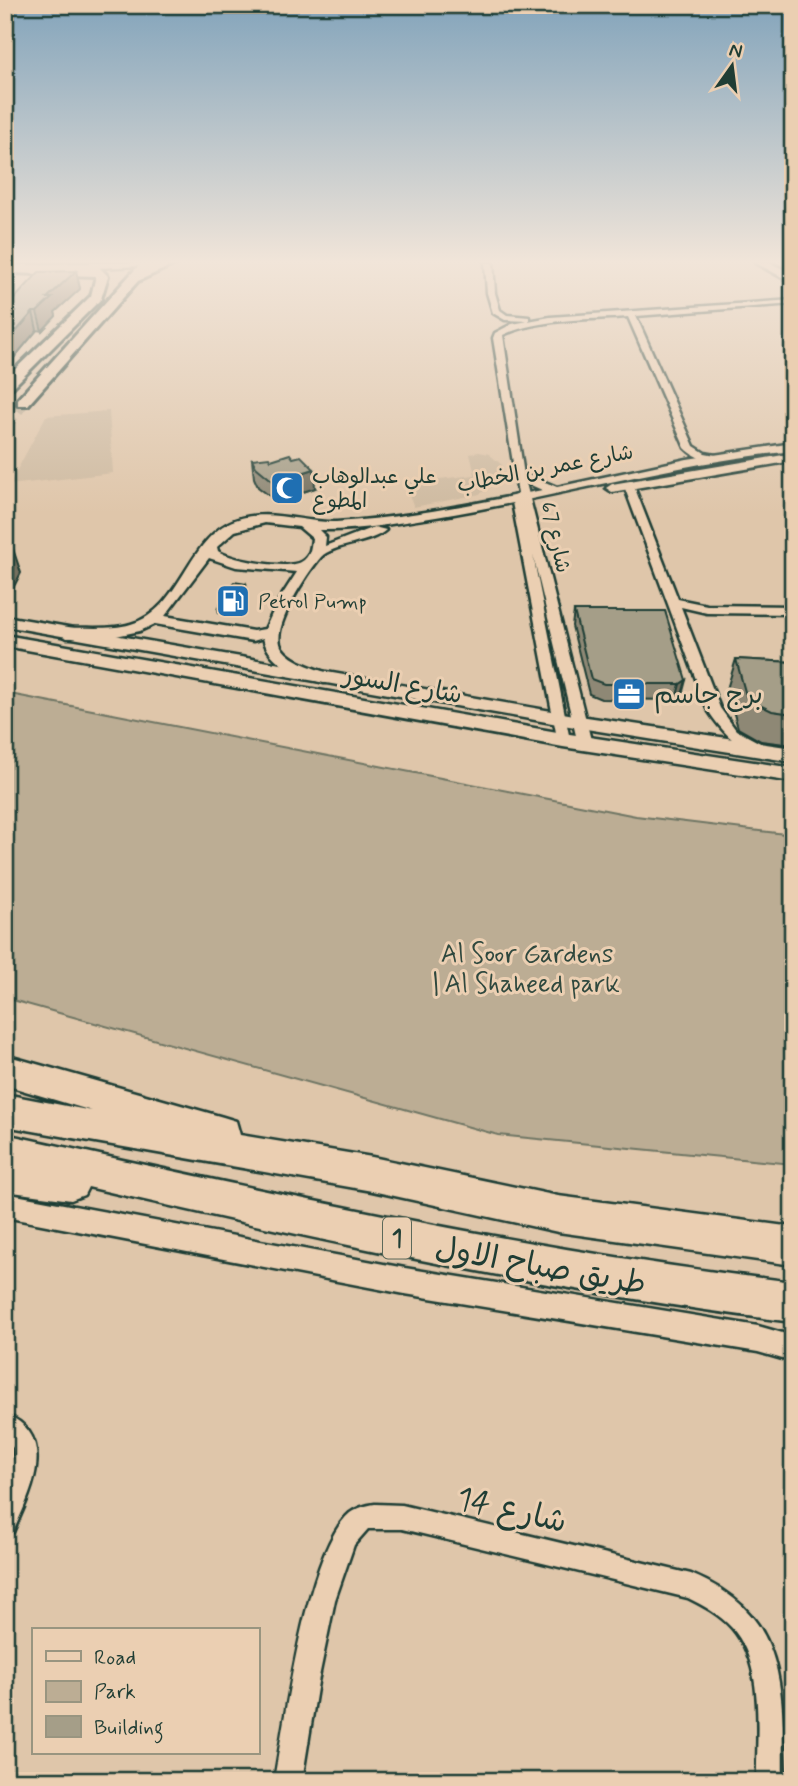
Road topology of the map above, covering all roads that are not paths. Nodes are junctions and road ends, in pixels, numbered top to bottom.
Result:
1 (46, 346) edge
2 (72, 346) edge
3 (498, 346) edge
4 (645, 346) edge
5 (5, 387) tunnel mouth
6 (23, 402) tunnel mouth
7 (793, 447) edge
8 (690, 448) junction
9 (744, 453) junction
10 (793, 457) edge
11 (717, 458) junction
12 (676, 464) junction
13 (760, 465) junction
14 (637, 471) junction
15 (519, 475) junction
16 (650, 482) junction
17 (629, 486) junction
18 (554, 490) junction
19 (521, 500) junction
20 (304, 524) junction
21 (347, 524) junction
22 (355, 537) junction
23 (210, 547) junction
24 (315, 557) junction
25 (672, 601) junction
26 (793, 610) edge
27 (157, 616) junction
28 (793, 619) edge
29 (5, 621) edge
30 (683, 628) junction
31 (270, 632) junction
32 (67, 633) junction
33 (5, 640) edge
34 (324, 678) junction
35 (558, 718) junction
36 (580, 722) junction
37 (563, 740) junction
38 (585, 744) junction
39 (768, 752) junction
40 (793, 755) edge
41 (793, 775) edge
42 (5, 1070) edge
43 (5, 1110) edge
44 (5, 1151) edge
45 (5, 1174) edge
46 (372, 1174) junction
47 (5, 1205) edge
48 (246, 1206) junction
49 (793, 1246) edge
50 (793, 1302) edge
51 (793, 1349) edge
52 (5, 1425) edge
53 (5, 1524) edge
54 (288, 1781) edge
55 (771, 1781) edge

1 - 5 main road
2 - 6 main road
3 - 15 street, شارع 67
4 - 8 street
7 - 9 street, شارع عمر بن الخطاب
8 - 11 street
8 - 12 street
9 - 11 street, شارع عمر بن الخطاب
9 - 13 street
10 - 13 street, شارع عمر بن الخطاب
11 - 12 street, شارع عمر بن الخطاب
12 - 14 street, شارع عمر بن الخطاب
13 - 16 street, شارع عمر بن الخطاب
14 - 16 street
14 - 18 street, شارع عمر بن الخطاب
15 - 18 street
15 - 19 street, شارع 67
16 - 17 street, شارع عمر بن الخطاب
17 - 19 street, شارع عمر بن الخطاب
17 - 25 street
18 - 19 street, شارع عمر بن الخطاب
19 - 21 street, شارع عمر بن الخطاب
19 - 22 street, شارع عمر بن الخطاب
19 - 35 street, شارع 67
19 - 36 street, شارع 67
20 - 21 street, شارع عمر بن الخطاب
20 - 23 street, شارع عمر بن الخطاب
20 - 24 street
21 - 22 street
22 - 24 street, شارع عمر بن الخطاب
23 - 24 street, شارع عمر بن الخطاب
23 - 27 street
24 - 31 street
25 - 26 street
25 - 30 street
27 - 31 street
27 - 32 street
28 - 30 street
29 - 32 main road, شارع السور
30 - 39 street
31 - 34 street
32 - 34 main road, شارع السور
33 - 37 main road, شارع السور
34 - 35 main road, شارع السور
35 - 36 main road, شارع السور
35 - 37 street, شارع 67
36 - 38 street, شارع 67
36 - 39 main road, شارع السور
37 - 38 main road, شارع السور
38 - 41 main road, شارع السور
39 - 40 main road, شارع السور
42 - 46 highway
43 - 46 highway, طريق صباح الاول / 1
44 - 48 highway, طريق صباح الاول / 1
45 - 48 highway
46 - 49 highway, طريق صباح الاول / 1
47 - 51 street, طريق صباح الاول
48 - 50 highway, طريق صباح الاول / 1
52 - 53 street
54 - 55 street, شارع 14

